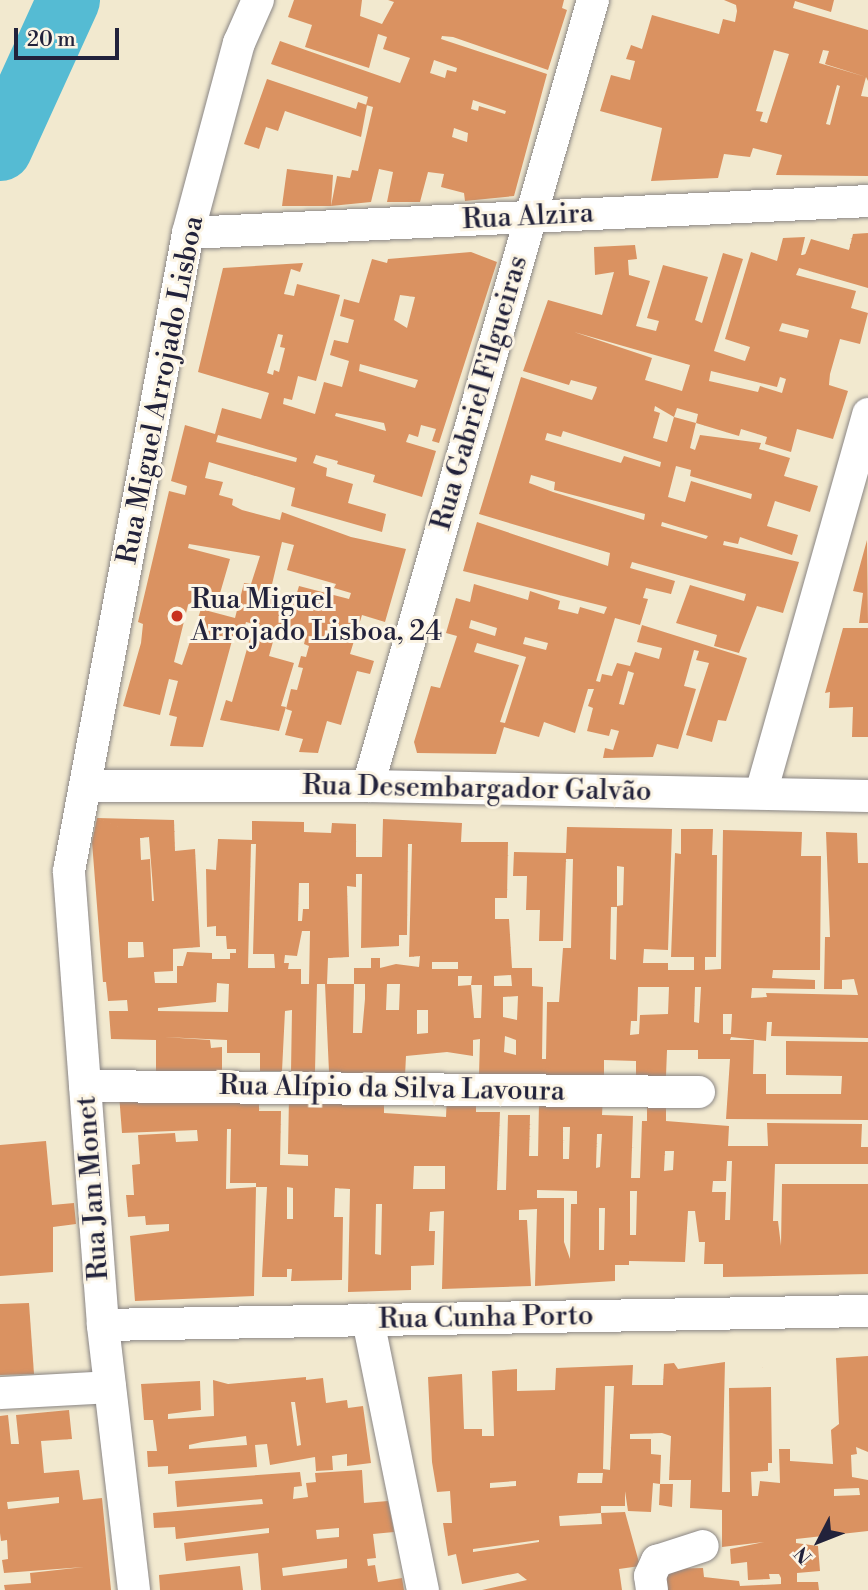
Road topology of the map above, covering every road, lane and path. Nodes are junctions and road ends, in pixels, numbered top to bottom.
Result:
1 (258, 0) edge
2 (593, 0) edge
3 (868, 201) edge
4 (531, 217) junction
5 (188, 233) junction
6 (868, 414) edge
7 (86, 786) junction
8 (368, 786) junction
9 (761, 793) junction
10 (868, 796) edge
11 (85, 1086) junction
12 (699, 1093) dead end
13 (868, 1311) edge
14 (368, 1320) junction
15 (103, 1325) junction
16 (110, 1387) junction
17 (0, 1393) edge
18 (703, 1546) dead end
19 (134, 1590) edge
20 (424, 1590) edge
21 (652, 1590) edge

1 - 5 street, Rua Miguel Arrojado Lisboa
2 - 4 street, Rua Gabriel Filgueiras
3 - 4 street, Rua Alzira
4 - 5 street, Rua Alzira
4 - 8 street, Rua Gabriel Filgueiras
5 - 7 street, Rua Miguel Arrojado Lisboa
6 - 9 street
7 - 8 street, Rua Desembargador Galvão
7 - 11 street, Rua Jan Monet
8 - 9 street, Rua Desembargador Galvão
9 - 10 street, Rua Desembargador Galvão
11 - 12 street, Rua Alípio da Silva Lavoura
11 - 15 street, Rua Jan Monet
13 - 14 street, Rua Cunha Porto
14 - 15 street, Rua Cunha Porto
14 - 20 street
15 - 16 street, Rua Jan Monet
16 - 17 street
16 - 19 street, Rua Jan Monet
18 - 21 street

